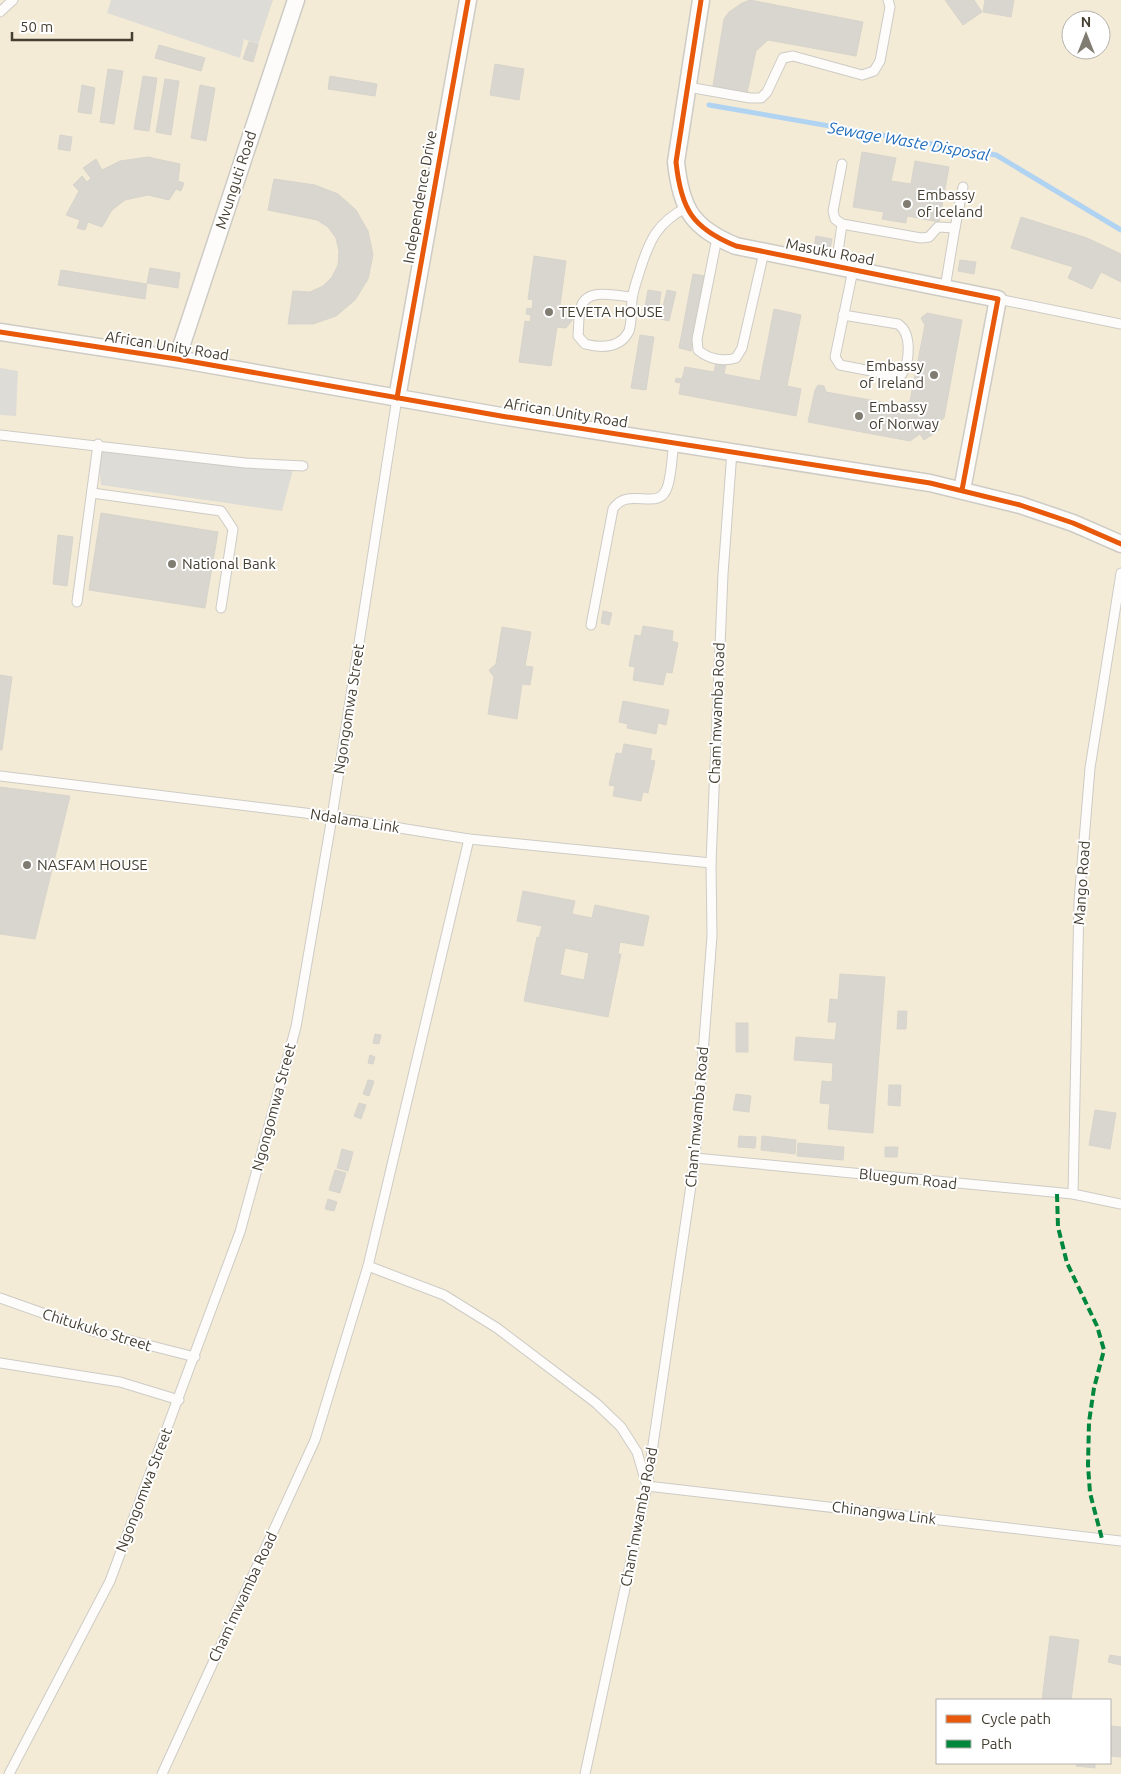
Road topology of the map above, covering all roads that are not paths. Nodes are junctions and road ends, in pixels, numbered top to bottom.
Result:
1 (12, 0) edge
2 (296, 0) edge
3 (468, 0) edge
4 (701, 0) edge
5 (888, 0) edge
6 (0, 12) edge
7 (688, 87) junction
8 (842, 164) dead end
9 (963, 187) dead end
10 (687, 207) junction
11 (842, 224) junction
12 (955, 228) junction
13 (717, 238) junction
14 (764, 252) junction
15 (836, 266) junction
16 (854, 270) junction
17 (945, 288) junction
18 (632, 297) junction
19 (998, 298) junction
20 (843, 315) junction
21 (1121, 324) edge
22 (0, 332) edge
23 (177, 359) junction
24 (397, 398) junction
25 (0, 434) edge
26 (674, 441) junction
27 (98, 444) junction
28 (732, 451) junction
29 (303, 466) dead end
30 (962, 490) junction
31 (92, 492) junction
32 (1121, 544) edge
33 (1121, 573) edge
34 (77, 602) dead end
35 (221, 608) dead end
36 (591, 625) dead end
37 (0, 776) edge
38 (332, 817) junction
39 (469, 839) junction
40 (711, 863) junction
41 (695, 1158) junction
42 (1073, 1194) junction
43 (1121, 1204) edge
44 (368, 1266) junction
45 (0, 1298) edge
46 (195, 1358) junction
47 (0, 1363) edge
48 (179, 1400) junction
49 (647, 1486) junction
50 (1121, 1541) edge
51 (9, 1774) edge
52 (162, 1774) edge
53 (585, 1774) edge

1 - 6 lane
2 - 23 street, Mvunguti Road
3 - 24 street, Independence Drive
4 - 7 street, Masuku Road
5 - 7 lane
7 - 10 street, Masuku Road
8 - 11 lane
9 - 12 lane
10 - 13 street, Masuku Road
10 - 18 lane
11 - 12 lane
11 - 15 lane
12 - 17 lane
13 - 14 street, Masuku Road
13 - 14 lane
14 - 15 street, Masuku Road
15 - 16 street, Masuku Road
16 - 17 street, Masuku Road
16 - 20 lane
17 - 19 street, Masuku Road
18 - 18 lane
19 - 21 lane
19 - 30 street
20 - 20 lane
22 - 23 street, African Unity Road
23 - 24 street, African Unity Road
24 - 26 street, African Unity Road
24 - 38 lane, Ngongomwa Street
25 - 27 lane
26 - 28 street, African Unity Road
26 - 36 lane
27 - 29 lane
27 - 31 lane
28 - 30 street, African Unity Road
28 - 40 lane, Cham'mwamba Road
30 - 32 street, African Unity Road
31 - 34 lane
31 - 35 lane
33 - 42 lane, Mango Road
37 - 38 lane, Ndalama Link
38 - 39 lane, Ndalama Link
38 - 46 lane, Ngongomwa Street
39 - 40 lane, Ndalama Link
39 - 44 lane, Cham'mwamba Road
40 - 41 lane, Cham'mwamba Road
41 - 42 lane, Bluegum Road
41 - 49 lane, Cham'mwamba Road
42 - 43 lane, Bluegum Road
44 - 49 lane
44 - 52 lane, Cham'mwamba Road
45 - 46 lane, Chitukuko Street
46 - 48 lane, Ngongomwa Street
47 - 48 lane
48 - 51 lane, Ngongomwa Street
49 - 50 lane, Chinangwa Link
49 - 53 lane, Cham'mwamba Road

